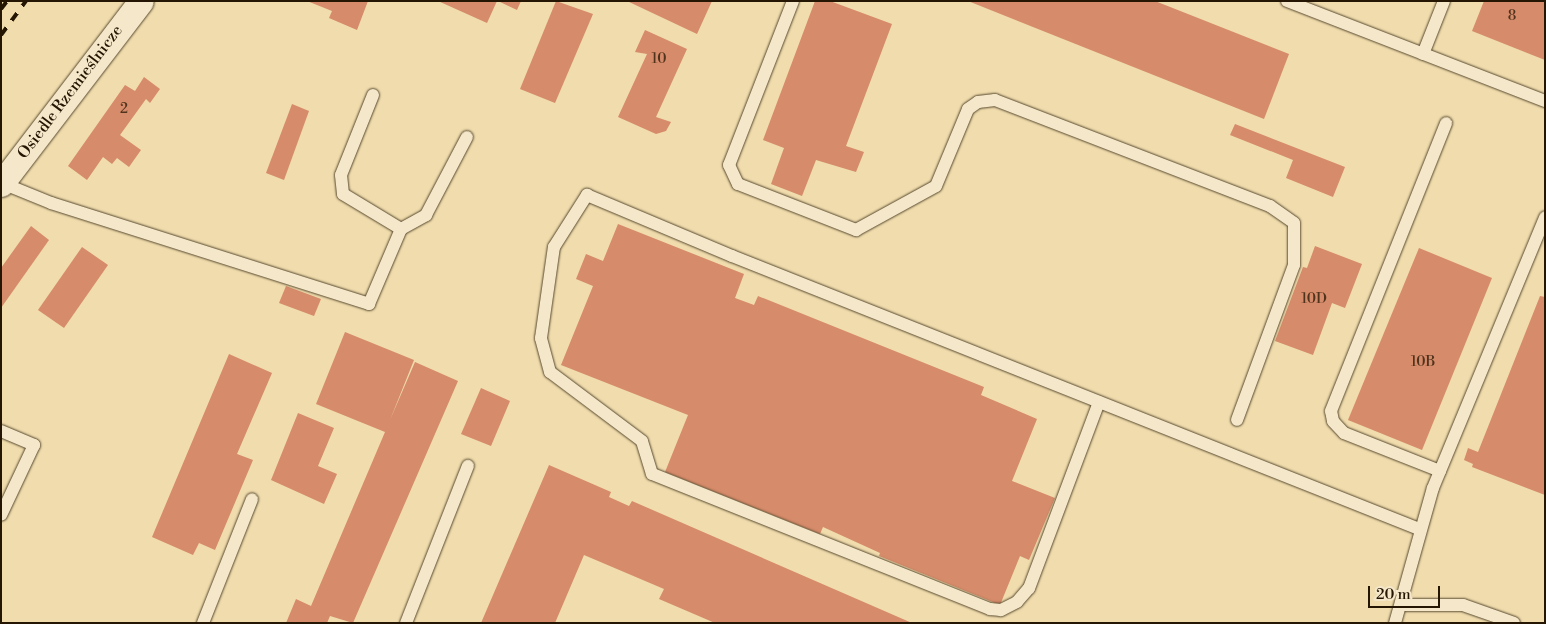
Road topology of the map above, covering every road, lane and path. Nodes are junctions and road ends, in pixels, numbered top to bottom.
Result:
1 (141, 1) edge
2 (793, 1) edge
3 (1287, 1) edge
4 (1444, 1) edge
5 (1422, 54) junction
6 (373, 95) dead end
7 (1545, 101) edge
8 (1446, 123) dead end
9 (466, 136) dead end
10 (2, 183) edge
11 (1544, 223) edge
12 (402, 229) junction
13 (1099, 402) junction
14 (1237, 420) dead end
15 (1, 431) edge
16 (468, 466) dead end
17 (1440, 471) junction
18 (252, 499) dead end
19 (1, 515) edge
20 (1419, 529) junction
21 (1402, 605) junction
22 (203, 623) edge
23 (406, 623) edge
24 (1395, 623) edge
25 (1514, 623) edge

1 - 10 street, Osiedle Rzemieślnicze
2 - 14 lane
3 - 5 lane
4 - 5 lane
5 - 7 lane
6 - 12 lane
8 - 17 lane
9 - 12 lane
10 - 12 lane
11 - 17 lane
13 - 13 lane
13 - 20 lane
15 - 19 lane
16 - 23 lane
17 - 20 lane
18 - 22 lane
20 - 21 lane
21 - 24 lane
21 - 25 lane

